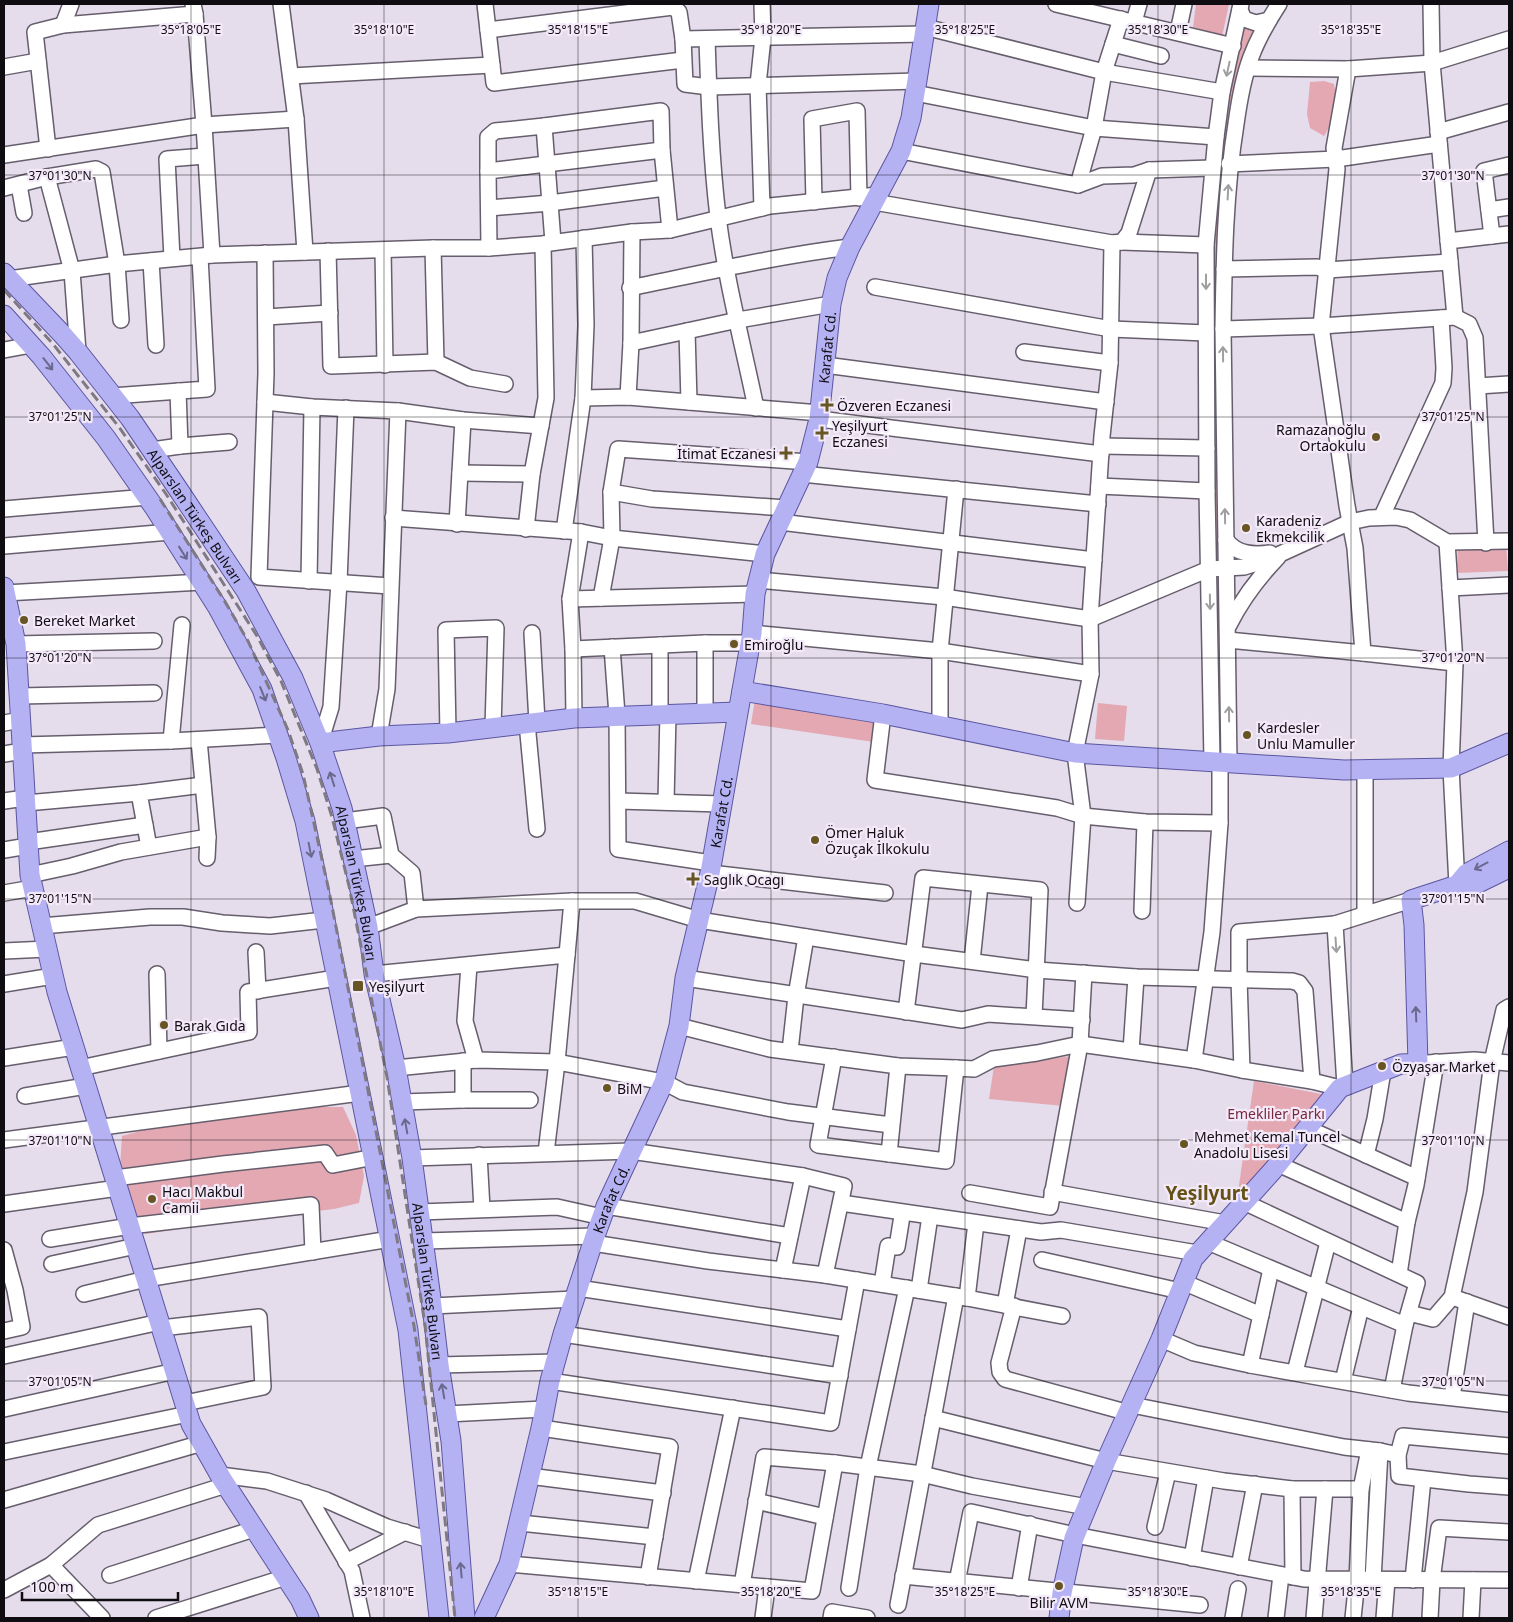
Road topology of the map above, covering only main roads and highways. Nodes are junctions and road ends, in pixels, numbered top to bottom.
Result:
1 (929, 4) edge
2 (7, 276) edge
3 (4, 315) edge
4 (4, 590) edge
5 (8, 625) edge
6 (11, 673) edge
7 (742, 691) junction
8 (737, 712) junction
9 (12, 721) edge
10 (320, 743) junction
11 (1509, 743) edge
12 (1509, 852) edge
13 (1509, 868) edge
14 (1457, 885) junction
15 (309, 1618) edge
16 (438, 1618) edge
17 (465, 1618) edge
18 (484, 1618) edge
19 (1059, 1618) edge

1 - 7 main road, Karafat Cd.
2 - 10 main road, Alparslan Türkeş Bulvarı
3 -> 16 main road, Alparslan Türkeş Bulvarı
4 - 5 main road
5 - 6 main road
6 - 9 main road
7 - 8 main road, Karafat Cd.
7 - 11 main road
8 - 10 main road
8 - 18 main road, Karafat Cd.
9 - 15 main road
17 -> 10 main road, Alparslan Türkeş Bulvarı
12 -> 14 main road
13 - 14 main road
19 -> 14 main road

